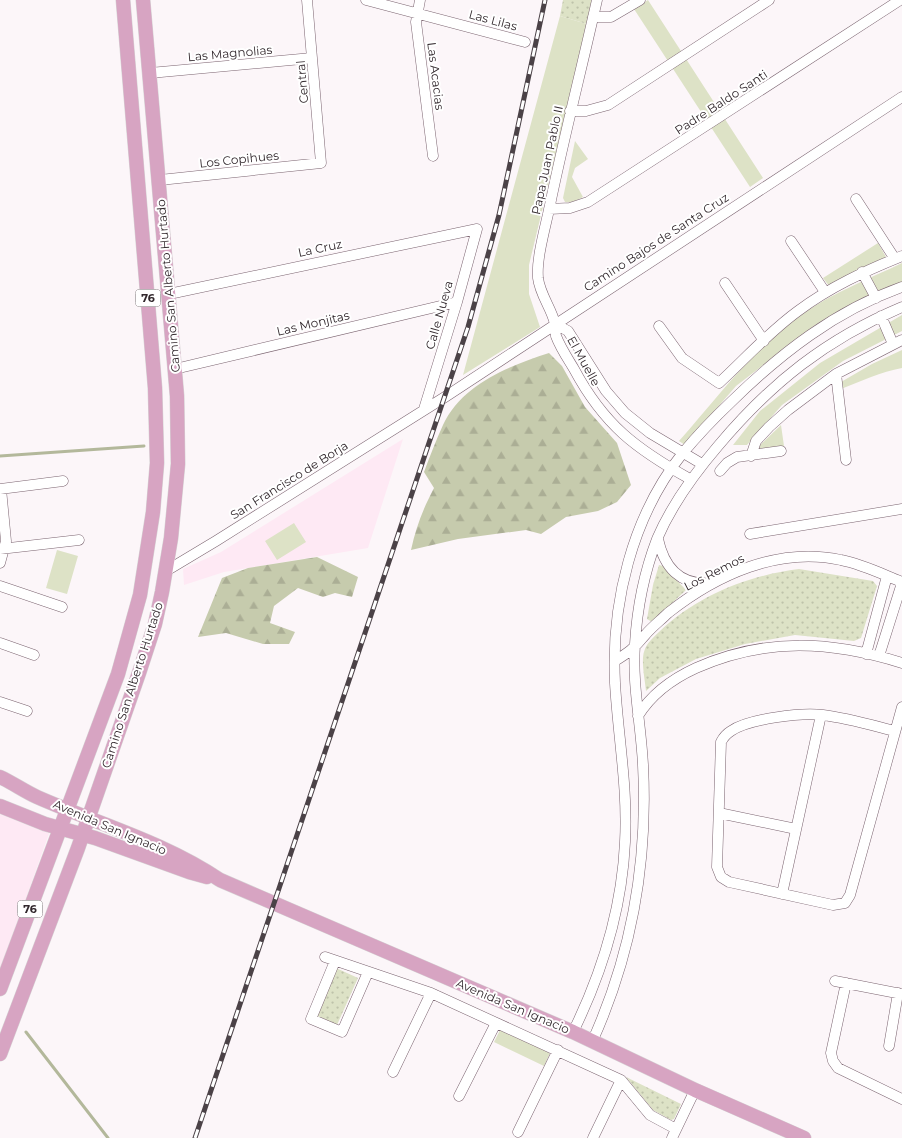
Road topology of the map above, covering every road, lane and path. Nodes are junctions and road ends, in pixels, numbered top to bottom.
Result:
1 (123, 0) edge
2 (144, 0) edge
3 (307, 0) edge
4 (420, 0) edge
5 (597, 0) edge
6 (640, 0) edge
7 (769, 0) edge
8 (900, 0) edge
9 (370, 1) edge
10 (418, 13) junction
11 (593, 17) junction
12 (525, 42) dead end
13 (312, 58) junction
14 (150, 73) junction
15 (902, 97) edge
16 (570, 111) junction
17 (433, 156) dead end
18 (321, 163) joint
19 (160, 180) junction
20 (856, 199) dead end
21 (549, 209) junction
22 (477, 229) joint
23 (791, 241) dead end
24 (899, 258) edge
25 (862, 272) junction
26 (725, 283) dead end
27 (902, 287) edge
28 (825, 292) junction
29 (169, 294) junction
30 (876, 298) junction
31 (457, 302) junction
32 (902, 307) edge
33 (881, 316) junction
34 (555, 324) junction
35 (659, 326) dead end
36 (764, 341) junction
37 (898, 342) edge
38 (175, 369) junction
39 (836, 374) junction
40 (737, 396) junction
41 (424, 409) junction
42 (750, 410) junction
43 (781, 451) dead end
44 (682, 454) junction
45 (751, 456) junction
46 (846, 460) dead end
47 (702, 464) junction
48 (672, 469) junction
49 (720, 471) dead end
50 (690, 479) junction
51 (63, 481) dead end
52 (0, 489) edge
53 (902, 509) edge
54 (750, 534) dead end
55 (658, 538) junction
56 (79, 540) dead end
57 (2, 549) edge
58 (0, 564) edge
59 (166, 570) junction
60 (887, 576) junction
61 (902, 582) edge
62 (715, 583) junction
63 (0, 586) edge
64 (62, 607) dead end
65 (0, 643) edge
66 (634, 647) junction
67 (866, 654) junction
68 (34, 655) dead end
69 (880, 656) junction
70 (614, 661) junction
71 (902, 662) edge
72 (0, 702) edge
73 (902, 707) edge
74 (27, 711) dead end
75 (821, 715) junction
76 (638, 716) junction
77 (895, 731) junction
78 (0, 777) edge
79 (0, 806) edge
80 (68, 809) junction
81 (719, 813) junction
82 (88, 817) junction
83 (60, 829) junction
84 (796, 829) junction
85 (625, 833) junction
86 (644, 833) junction
87 (83, 835) junction
88 (220, 880) junction
89 (782, 894) junction
90 (616, 912) junction
91 (634, 917) junction
92 (368, 972) junction
93 (835, 981) dead end
94 (846, 983) junction
95 (0, 989) edge
96 (431, 993) junction
97 (900, 993) edge
98 (496, 1023) junction
99 (573, 1032) junction
100 (592, 1042) junction
101 (889, 1046) dead end
102 (558, 1050) junction
103 (0, 1054) edge
104 (393, 1072) dead end
105 (621, 1080) junction
106 (695, 1090) junction
107 (459, 1096) dead end
108 (902, 1099) edge
109 (518, 1132) dead end
110 (674, 1134) edge
111 (592, 1138) edge
112 (804, 1138) edge

1 - 80 main road, Camino San Alberto Hurtado / 76
2 - 14 main road, Camino San Alberto Hurtado / 76
3 - 13 street, Central
4 - 10 street, Las Acacias
5 - 11 street, Papa Juan Pablo II
6 - 11 street
7 - 16 street
8 - 21 street, Padre Baldo Santi
9 - 10 street, Las Lilas
10 - 12 street, Las Lilas
10 - 17 street, Las Acacias
11 - 16 street, Papa Juan Pablo II
13 - 14 street, Las Magnolias
13 - 18 street, Central
14 - 19 main road, Camino San Alberto Hurtado / 76
15 - 34 street, Camino Bajos de Santa Cruz
16 - 21 street, Papa Juan Pablo II
18 - 19 street, Los Copihues
19 - 29 main road, Camino San Alberto Hurtado / 76
20 - 24 street
21 - 34 street, Papa Juan Pablo II
22 - 29 street, La Cruz
22 - 31 street, Calle Nueva
23 - 28 street
24 - 25 street
25 - 28 street
25 - 30 street
26 - 36 street
27 - 30 street
28 - 36 street
29 - 38 main road, Camino San Alberto Hurtado / 76
30 - 40 street
31 - 38 street, Las Monjitas
31 - 41 street, Calle Nueva
32 - 33 street
33 - 37 street
33 - 42 street
34 - 41 street, Camino Bajos de Santa Cruz
34 - 44 street, El Muelle
34 - 48 street, El Muelle
35 - 36 street
37 - 39 street
38 - 59 main road, Camino San Alberto Hurtado / 76
39 - 45 street
39 - 46 street
40 - 42 street
40 - 44 street
41 - 59 street, San Francisco de Borja
42 - 47 street
43 - 45 street
44 - 47 street, El Muelle
44 - 48 street
45 - 49 street
47 - 50 street
48 - 50 street, El Muelle
48 - 70 street
50 - 55 street
51 - 52 street
52 - 57 street
53 - 54 street
55 - 62 street
55 - 66 street
56 - 57 street
57 - 58 street
59 - 82 main road, Camino San Alberto Hurtado / 76
60 - 61 street, Los Remos
60 - 62 street, Los Remos
60 - 67 street
61 - 69 street
62 - 66 street, Los Remos
63 - 64 street
65 - 68 street
66 - 70 street, Los Remos
66 - 76 street
67 - 69 street
67 - 76 street
69 - 71 street
70 - 85 street
72 - 74 street
73 - 77 street
75 - 77 street
75 - 81 street
75 - 84 street
76 - 86 street
77 - 89 street
78 - 80 main road, Avenida San Ignacio
79 - 83 main road, Avenida San Ignacio
80 - 82 main road, Avenida San Ignacio
80 - 83 main road, Camino San Alberto Hurtado / 76
81 - 84 street
81 - 89 street
82 - 87 main road, Camino San Alberto Hurtado / 76
82 - 88 main road, Avenida San Ignacio
83 - 87 main road, Avenida San Ignacio
83 - 95 main road, Camino San Alberto Hurtado / 76
84 - 89 street
85 - 86 street
85 - 90 street
86 - 91 street
87 - 88 main road, Avenida San Ignacio
87 - 103 main road, Camino San Alberto Hurtado / 76
88 - 99 main road, Avenida San Ignacio
90 - 91 street
90 - 99 street
91 - 100 street
92 - 92 street
92 - 96 street
93 - 94 street
94 - 97 street
94 - 108 street
96 - 98 street
96 - 104 street
97 - 101 street
98 - 102 street
98 - 107 street
99 - 100 main road, Avenida San Ignacio
100 - 106 main road, Avenida San Ignacio
102 - 105 street
102 - 109 street
105 - 110 street
105 - 111 street
106 - 110 street
106 - 112 main road, Avenida San Ignacio

